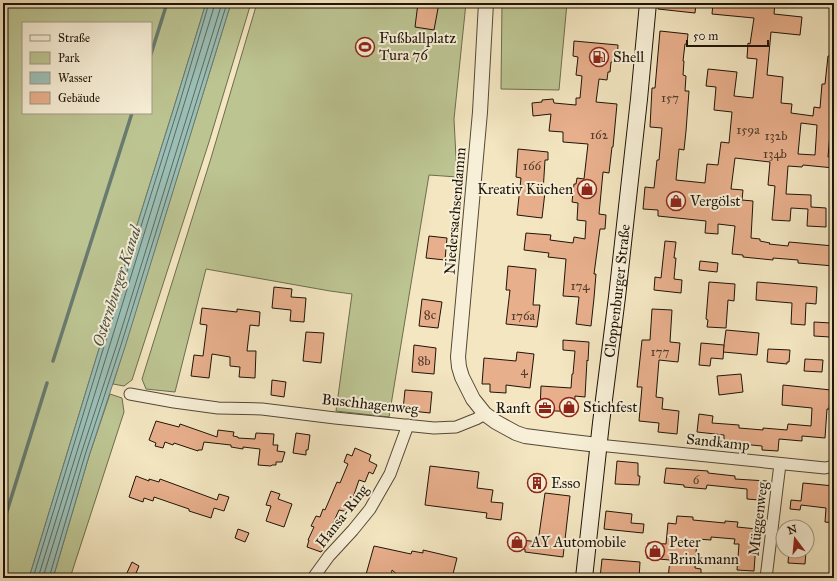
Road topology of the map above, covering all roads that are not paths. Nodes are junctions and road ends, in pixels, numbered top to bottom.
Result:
1 (486, 3) edge
2 (648, 3) edge
3 (130, 394) dead end
4 (485, 414) junction
5 (408, 425) junction
6 (598, 445) junction
7 (780, 464) junction
8 (834, 466) edge
9 (313, 578) edge
10 (584, 578) edge
11 (766, 578) edge

1 - 4 street, Niedersachsendamm
2 - 6 main road, Cloppenburger Straße
3 - 5 street, Buschhagenweg
4 - 5 street, Buschhagenweg
4 - 6 street
5 - 9 street, Hansa-Ring
6 - 7 street, Sandkamp
6 - 10 main road, Cloppenburger Straße
7 - 8 street, Sandkamp
7 - 11 street, Müggenweg

